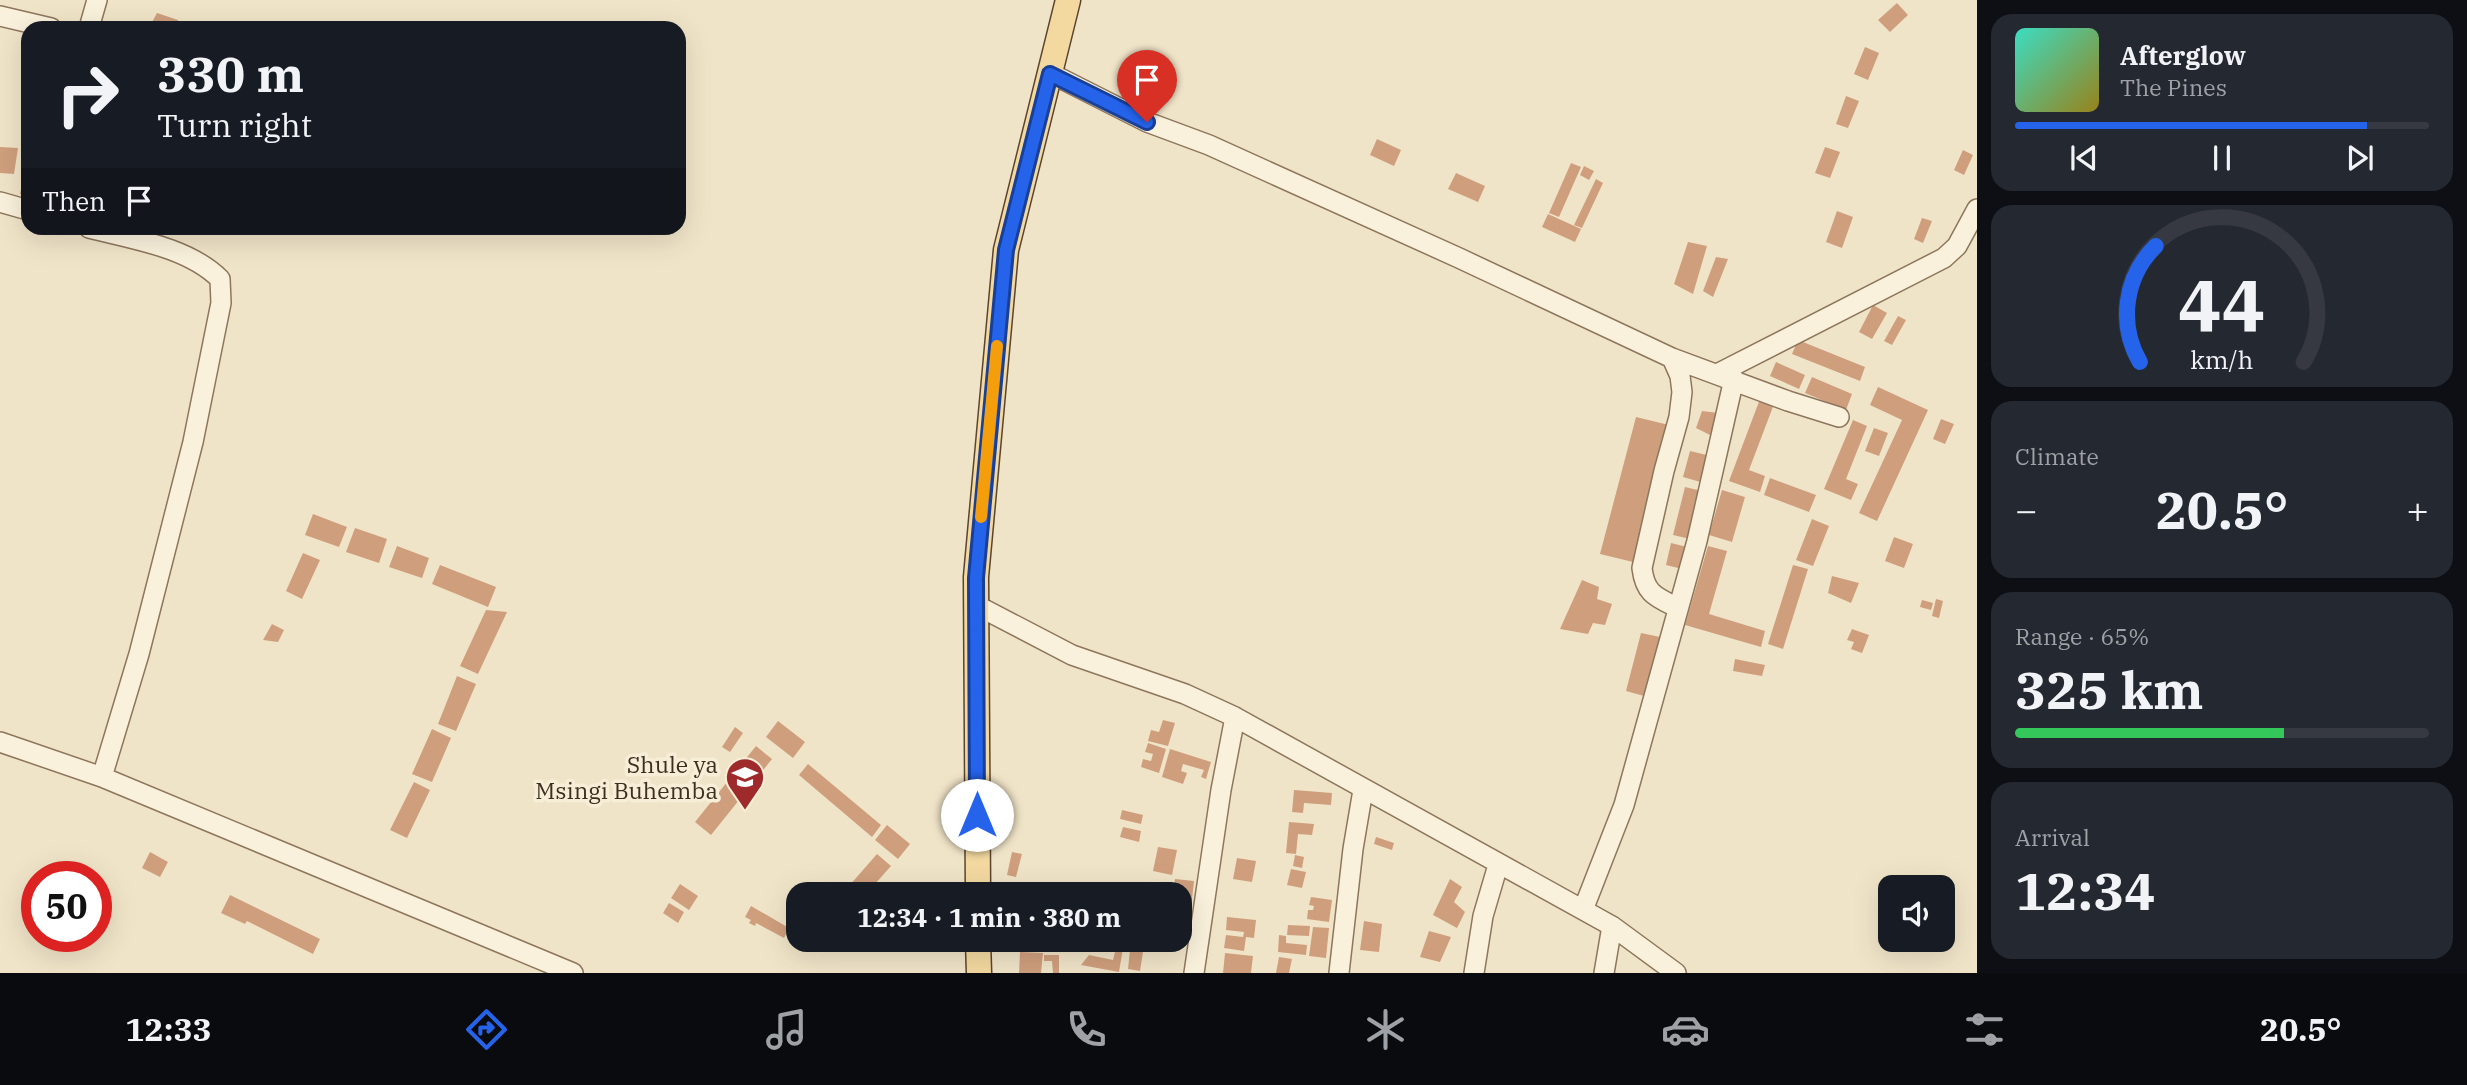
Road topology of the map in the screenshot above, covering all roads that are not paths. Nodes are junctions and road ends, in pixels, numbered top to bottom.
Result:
1 (97, 0) edge
2 (1068, 0) edge
3 (0, 16) edge
4 (21, 21) edge
5 (91, 21) edge
6 (1050, 74) junction
7 (0, 202) edge
8 (21, 208) edge
9 (1977, 209) edge
10 (114, 235) edge
11 (1672, 358) junction
12 (1725, 377) junction
13 (1839, 418) dead end
14 (976, 605) junction
15 (1678, 608) junction
16 (1235, 718) junction
17 (0, 742) edge
18 (102, 777) junction
19 (1363, 790) junction
20 (1498, 865) junction
21 (978, 882) edge
22 (1583, 910) junction
23 (1612, 926) junction
24 (978, 952) edge
25 (573, 973) edge
26 (979, 973) edge
27 (1194, 973) edge
28 (1339, 973) edge
29 (1474, 973) edge
30 (1604, 973) edge
31 (1676, 973) edge

1 - 5 street
2 - 6 main road
3 - 4 street
6 - 11 street
6 - 14 main road
7 - 8 street
9 - 12 street
10 - 18 street
11 - 12 street
11 - 15 street
12 - 13 street
12 - 15 street
14 - 16 street
14 - 21 main road
15 - 22 street
16 - 19 street
16 - 27 street
17 - 18 street
18 - 25 street
19 - 20 street
19 - 28 street
20 - 22 street
20 - 29 street
22 - 23 street
23 - 30 street
23 - 31 street
24 - 26 main road

